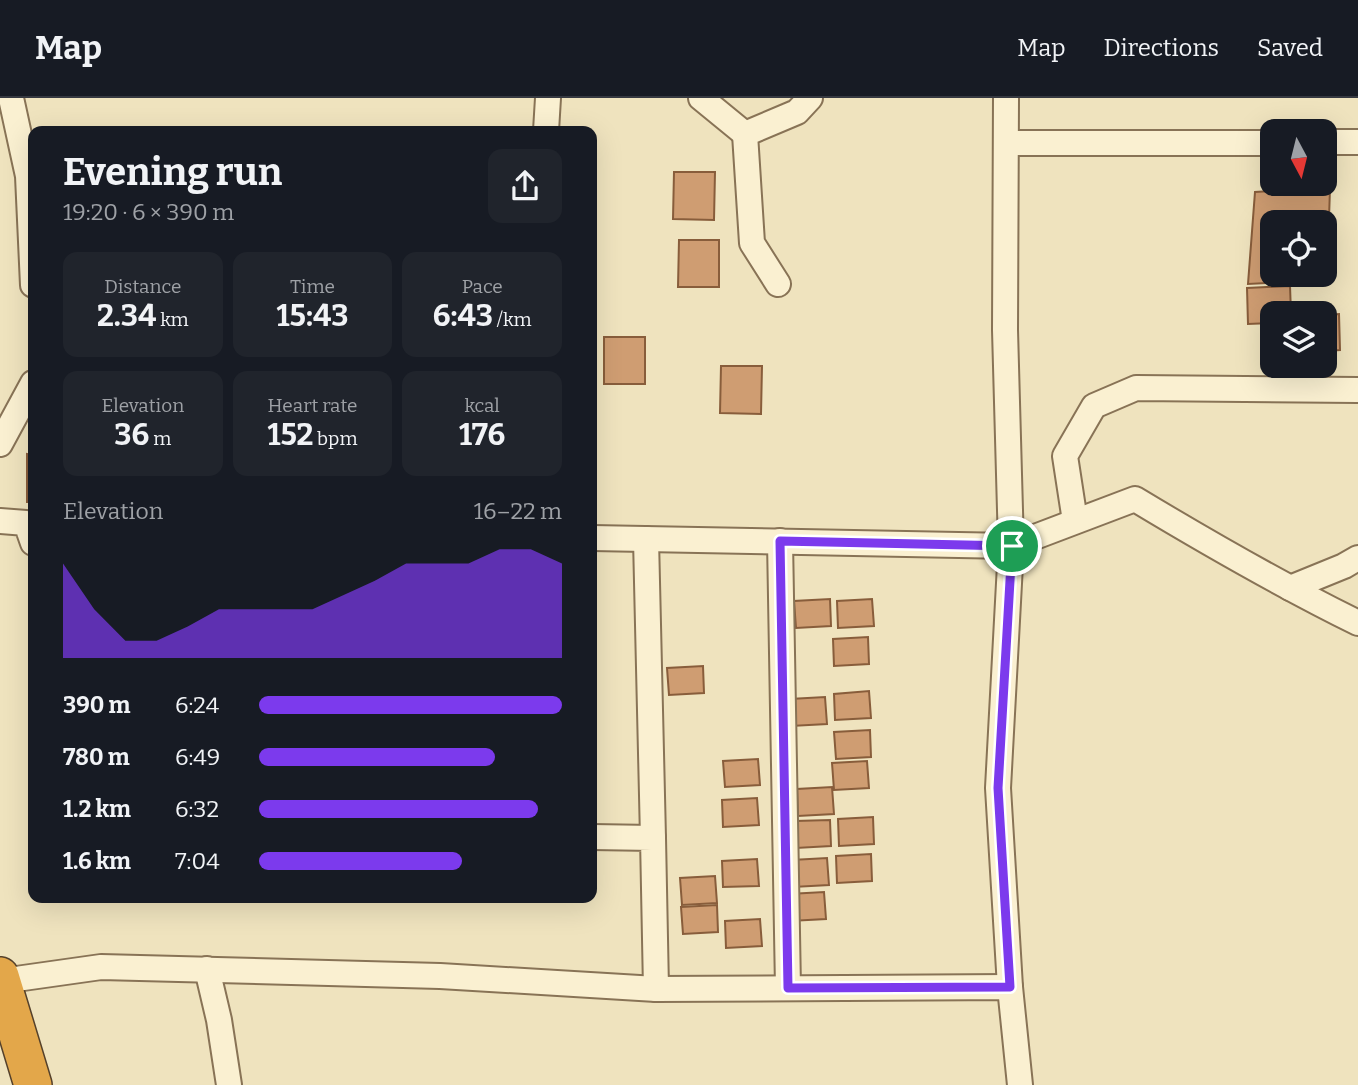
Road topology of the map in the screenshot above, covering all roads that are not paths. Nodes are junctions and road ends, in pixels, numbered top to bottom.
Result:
1 (11, 98) edge
2 (548, 98) edge
3 (701, 98) edge
4 (810, 98) edge
5 (1006, 98) edge
6 (546, 126) edge
7 (745, 134) junction
8 (1337, 142) edge
9 (1358, 142) edge
10 (1006, 143) junction
11 (1260, 143) edge
12 (28, 176) edge
13 (778, 284) dead end
14 (1358, 390) edge
15 (28, 392) edge
16 (0, 444) edge
17 (0, 521) edge
18 (1075, 521) junction
19 (28, 529) edge
20 (597, 538) edge
21 (646, 538) junction
22 (780, 541) junction
23 (1012, 546) junction
24 (1358, 558) edge
25 (1290, 588) junction
26 (1358, 623) edge
27 (597, 837) edge
28 (653, 838) junction
29 (207, 970) junction
30 (1, 979) edge
31 (1010, 987) junction
32 (788, 988) junction
33 (656, 989) junction
34 (33, 1085) edge
35 (229, 1085) edge
36 (1020, 1085) edge

1 - 12 street
2 - 6 street
3 - 7 street
4 - 7 street
5 - 10 street
7 - 13 street
8 - 9 street
10 - 11 street
10 - 23 street
14 - 18 street
15 - 16 street
17 - 19 street
18 - 23 street
18 - 25 street
20 - 21 street
21 - 22 street
21 - 28 street
22 - 23 street
22 - 32 street
23 - 31 street
24 - 25 street
25 - 26 street
27 - 28 street
28 - 33 street
29 - 30 street
29 - 33 street
29 - 35 street
30 - 34 highway
31 - 32 street
31 - 36 street
32 - 33 street

